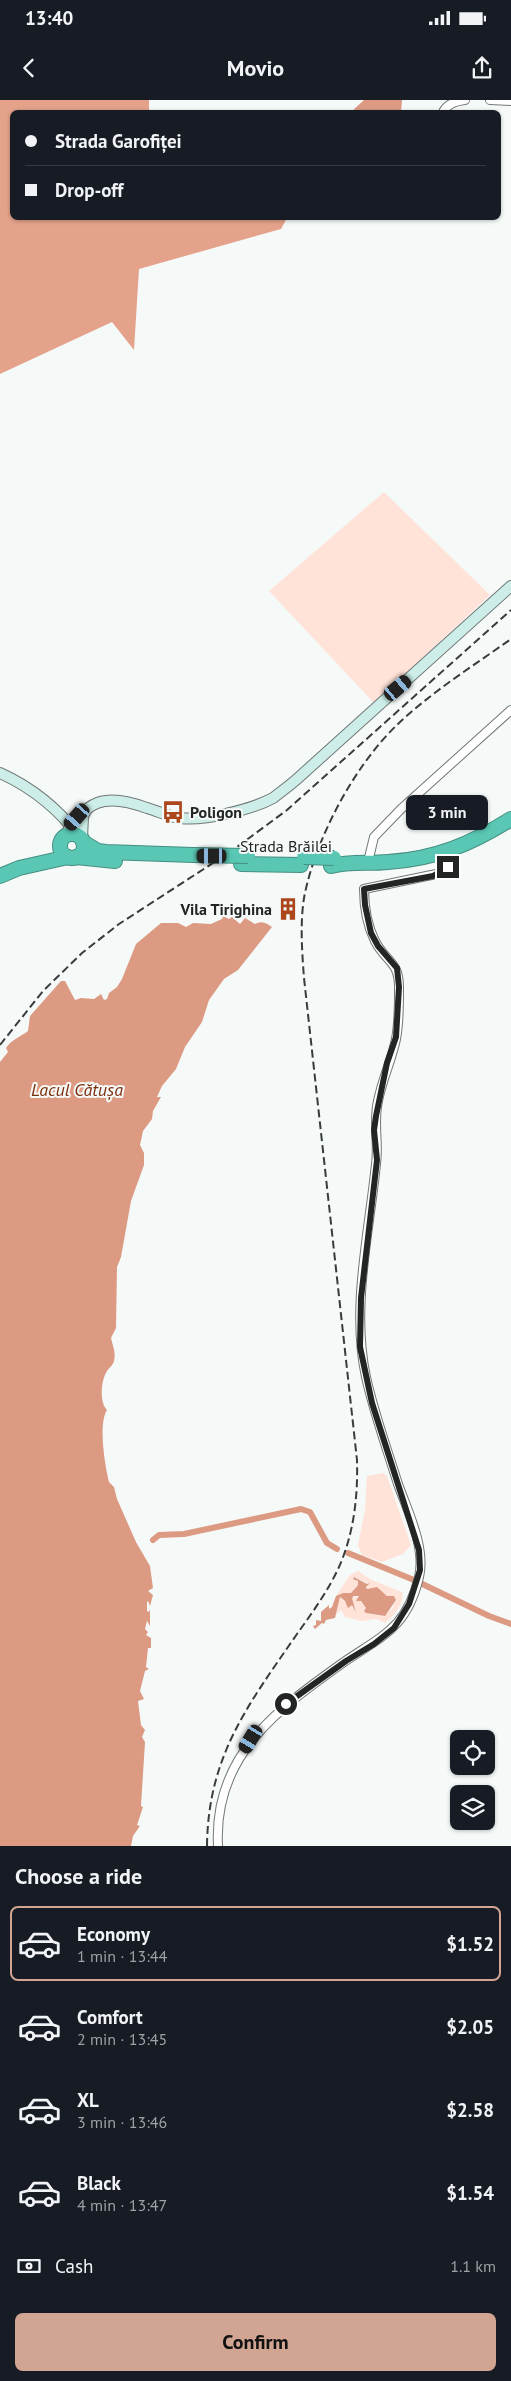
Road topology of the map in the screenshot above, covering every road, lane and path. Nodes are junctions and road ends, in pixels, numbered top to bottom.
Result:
1 (464, 100) edge
2 (490, 100) edge
3 (511, 101) edge
4 (445, 110) edge
5 (511, 586) edge
6 (511, 710) edge
7 (0, 773) edge
8 (88, 806) junction
9 (58, 811) junction
10 (511, 819) edge
11 (71, 825) junction
12 (82, 839) junction
13 (61, 842) junction
14 (451, 851) junction
15 (72, 857) junction
16 (190, 859) junction
17 (368, 862) junction
18 (0, 868) edge
19 (0, 876) edge
20 (218, 1846) edge

1 - 4 street
2 - 3 street
5 - 8 street
6 - 17 street
7 - 9 street
8 - 9 street
8 - 11 street
8 - 12 street
9 - 11 street
9 - 13 street
10 - 14 highway, Strada Brăilei
11 - 12 street
11 - 13 street
12 - 13 highway
12 - 15 highway
12 - 16 highway, Strada Brăilei
13 - 15 highway
13 - 18 highway
14 - 17 highway, Strada Brăilei
14 - 20 street
15 - 16 highway, Strada Brăilei
15 - 19 highway, Strada Brăilei
16 - 17 highway, Strada Brăilei

